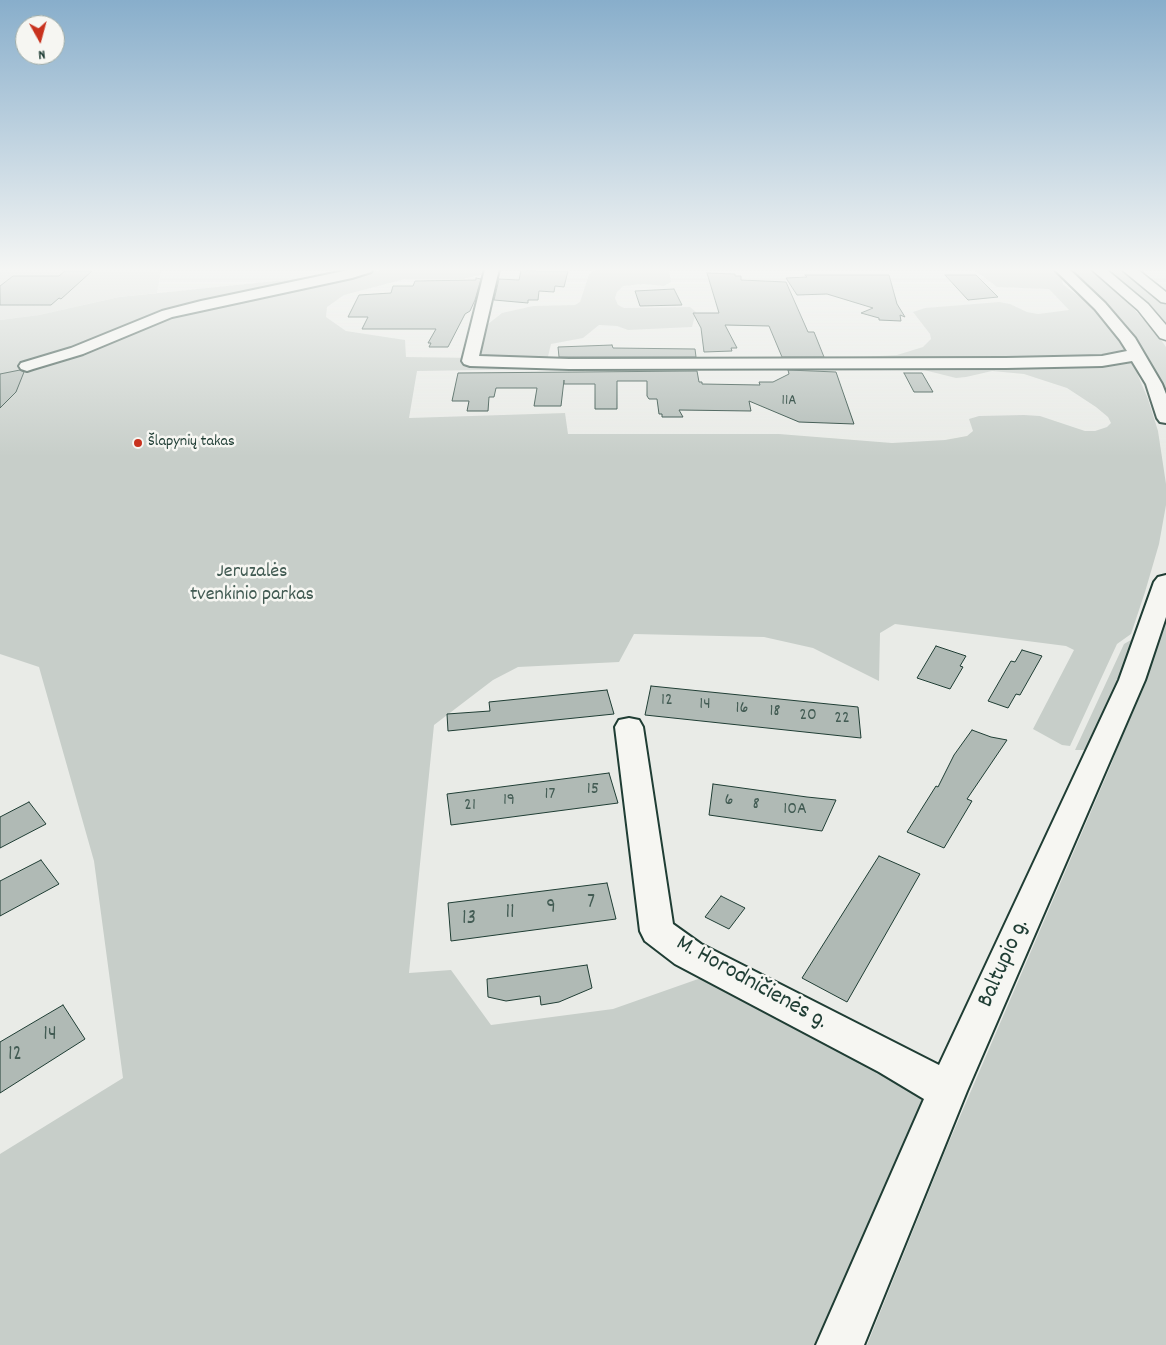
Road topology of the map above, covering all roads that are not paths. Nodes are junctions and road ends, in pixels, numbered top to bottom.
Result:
1 (124, 332) edge
2 (477, 332) edge
3 (1121, 332) edge
4 (1138, 356) junction
5 (27, 366) dead end
6 (1166, 418) edge
7 (1166, 582) edge
8 (629, 727) dead end
9 (947, 1091) junction
10 (840, 1345) edge

1 - 5 street
2 - 4 street
3 - 4 street
4 - 6 street
7 - 9 street, Baltupio g.
8 - 9 street, M. Horodničienės g.
9 - 10 street, Baltupio g.

